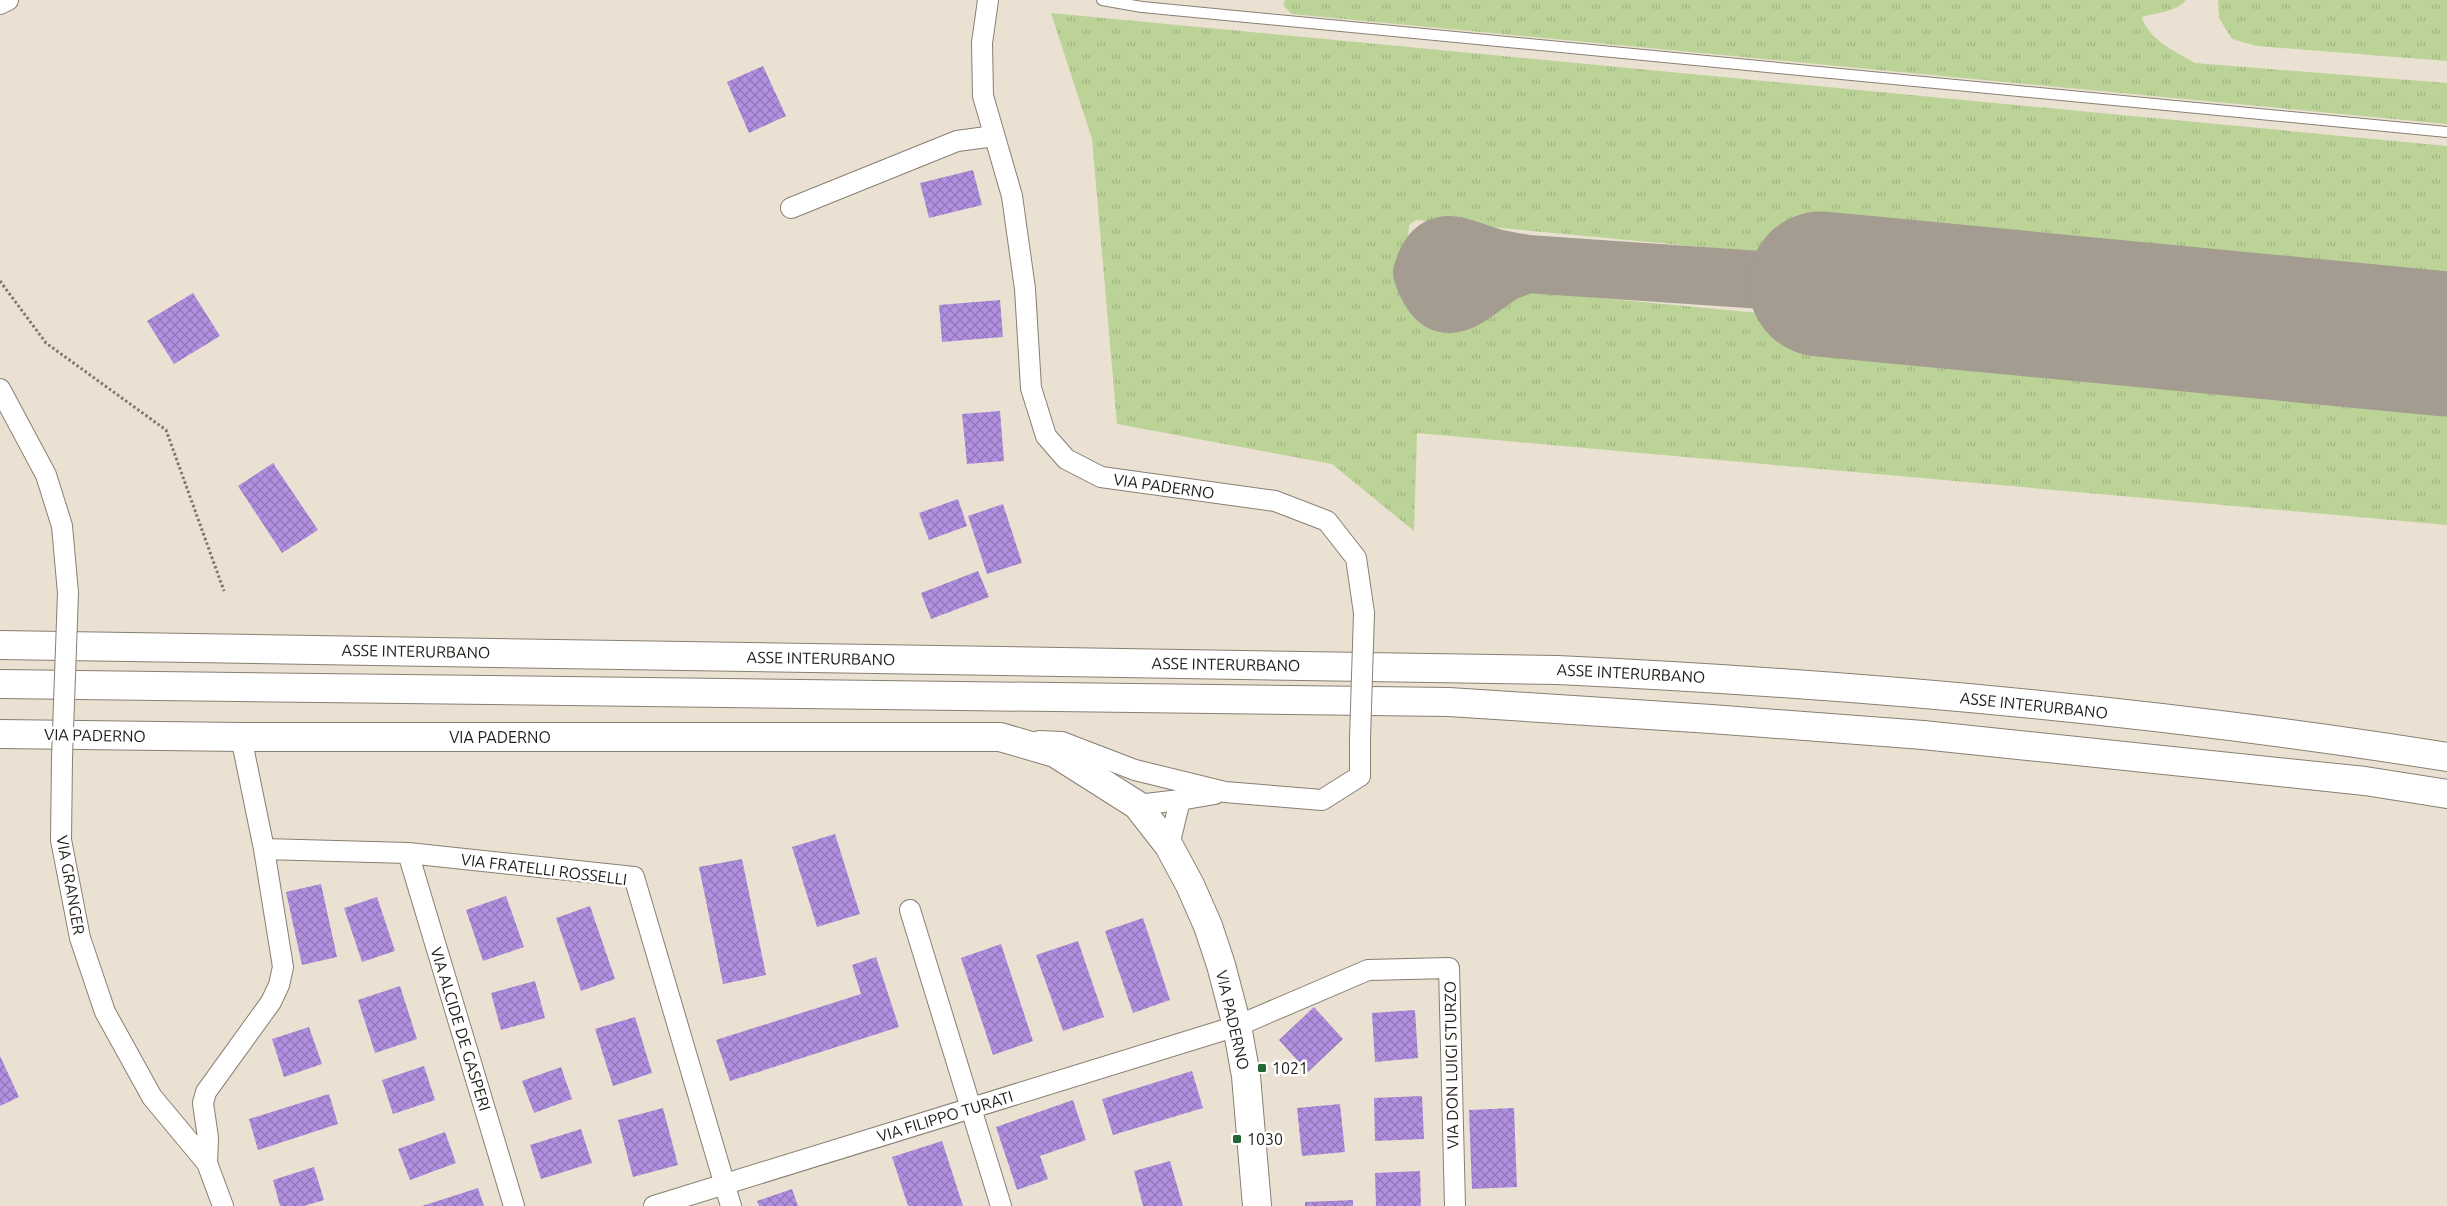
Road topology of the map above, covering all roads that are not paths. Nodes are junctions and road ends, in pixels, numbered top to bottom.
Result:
1 (8, 0) edge
2 (988, 0) edge
3 (1102, 0) edge
4 (0, 4) edge
5 (2447, 132) edge
6 (994, 136) junction
7 (790, 208) dead end
8 (0, 389) edge
9 (0, 645) edge
10 (0, 684) edge
11 (0, 734) edge
12 (241, 737) junction
13 (1000, 738) junction
14 (2447, 757) edge
15 (1135, 770) junction
16 (1107, 785) junction
17 (1225, 792) junction
18 (2447, 794) edge
19 (1180, 800) junction
20 (1138, 805) junction
21 (1169, 846) junction
22 (264, 849) junction
23 (408, 853) junction
24 (910, 910) dead end
25 (1237, 1026) junction
26 (970, 1108) junction
27 (207, 1163) junction
28 (724, 1184) junction
29 (223, 1206) edge
30 (514, 1206) edge
31 (654, 1206) edge
32 (731, 1206) edge
33 (1001, 1206) edge
34 (1257, 1206) edge
35 (1454, 1206) edge

1 - 4 street
2 - 6 street, VIA PADERNO
3 - 5 lane
6 - 7 street
6 - 17 street, VIA PADERNO, bridge
8 - 27 street, VIA GRANGER, bridge
9 - 14 main road, ASSE INTERURBANO
10 - 18 main road
11 - 12 main road, VIA PADERNO
12 - 13 main road, VIA PADERNO
12 - 22 street
13 - 15 street, VIA PADERNO
13 - 16 main road, VIA PADERNO
15 - 16 street
15 - 17 street, VIA PADERNO
16 - 20 main road, VIA PADERNO
17 - 19 street, VIA PADERNO
19 - 20 street, VIA PADERNO
19 - 21 street
20 - 21 main road, VIA PADERNO
21 - 25 main road, VIA PADERNO
22 - 23 street, VIA FRATELLI ROSSELLI
22 - 27 street
23 - 28 street, VIA FRATELLI ROSSELLI
23 - 30 street, VIA ALCIDE DE GASPERI
24 - 26 street
25 - 26 street, VIA FILIPPO TURATI
25 - 34 main road, VIA PADERNO
25 - 35 street, VIA DON LUIGI STURZO
26 - 28 street, VIA FILIPPO TURATI
26 - 33 street
27 - 29 street, VIA GRANGER
28 - 31 street, VIA FILIPPO TURATI
28 - 32 street, VIA FRATELLI ROSSELLI

